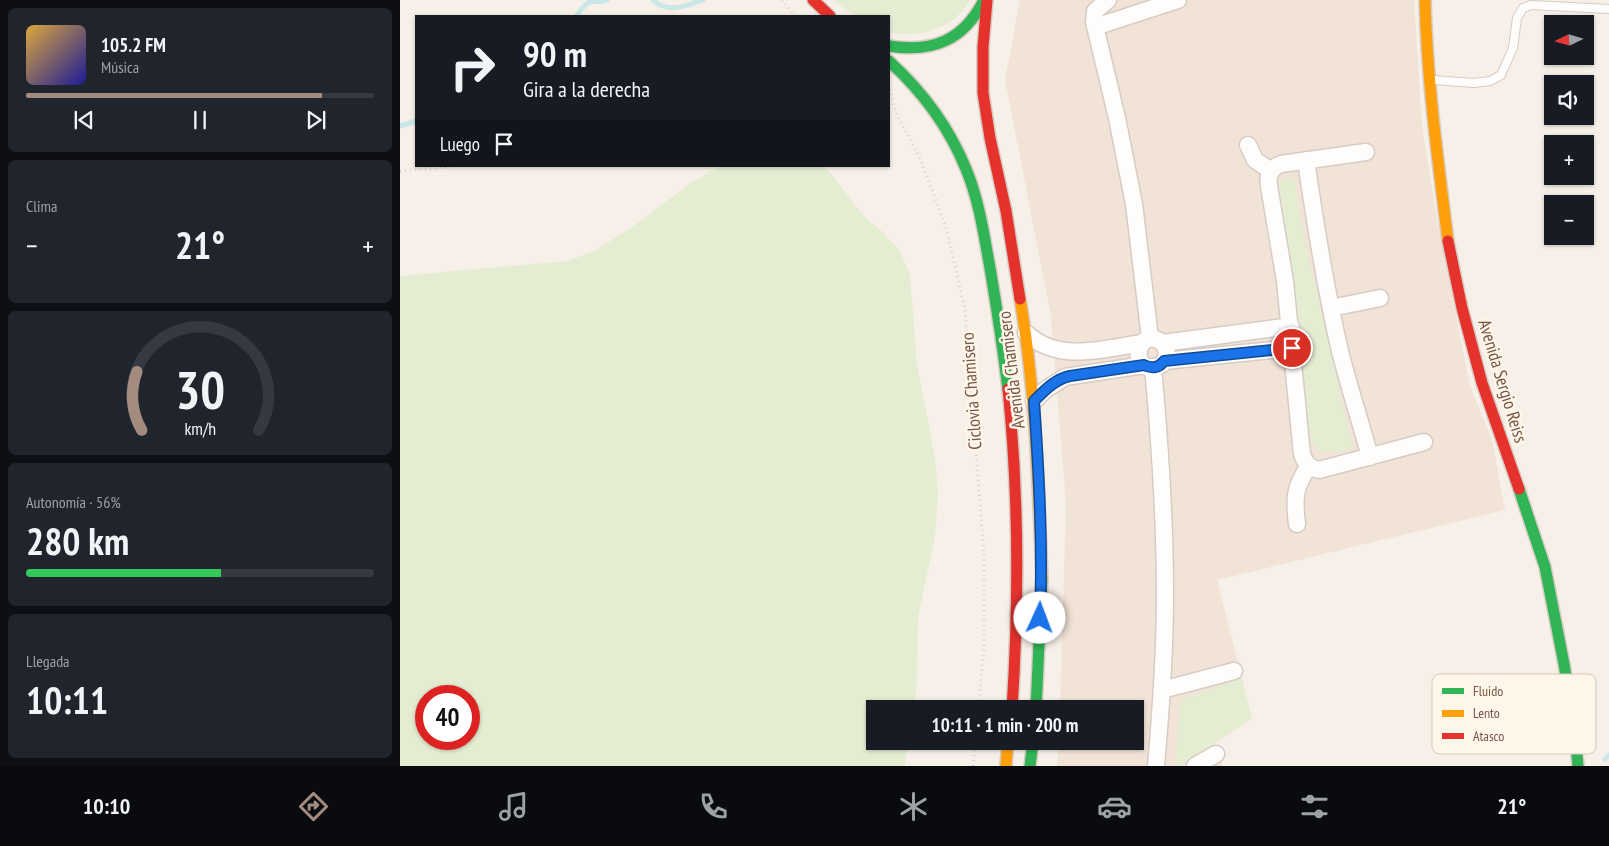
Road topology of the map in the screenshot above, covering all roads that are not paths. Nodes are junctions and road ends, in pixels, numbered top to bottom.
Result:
1 (814, 0) edge
2 (985, 0) edge
3 (1108, 0) edge
4 (1178, 0) edge
5 (1425, 0) edge
6 (1609, 9) edge
7 (829, 15) edge
8 (1095, 27) junction
9 (890, 46) edge
10 (890, 62) edge
11 (1430, 80) junction
12 (1248, 145) dead end
13 (1366, 152) dead end
14 (1306, 160) junction
15 (1271, 171) junction
16 (1380, 298) dead end
17 (1330, 308) junction
18 (1291, 326) junction
19 (1026, 333) junction
20 (1151, 341) junction
21 (1292, 348) junction
22 (1154, 364) junction
23 (1034, 401) junction
24 (1424, 442) dead end
25 (1370, 457) junction
26 (1309, 466) junction
27 (1297, 524) dead end
28 (1234, 671) dead end
29 (1566, 674) edge
30 (1162, 690) junction
31 (1012, 700) edge
32 (1036, 700) edge
33 (1007, 750) edge
34 (1031, 750) edge
35 (1216, 754) dead end
36 (1006, 766) edge
37 (1030, 766) edge
38 (1156, 766) edge
39 (1195, 766) edge

1 - 7 street
2 - 9 street
2 - 19 street, Avenida Chamisero
3 - 8 street
4 - 8 street
5 - 11 street, Avenida Sergio Reiss
6 - 11 lane
8 - 20 street
10 - 31 street, Avenida Chamisero
11 - 29 street, Avenida Sergio Reiss
12 - 15 street
13 - 14 street
14 - 15 street
14 - 17 street
15 - 18 street
16 - 17 street
17 - 25 street
18 - 20 street
18 - 21 street
19 - 20 street
19 - 23 street, Avenida Chamisero
20 - 22 street
20 - 22 street
21 - 22 street
21 - 26 street
22 - 23 street
22 - 30 street
23 - 32 street, Avenida Chamisero
24 - 25 street
25 - 26 street
26 - 27 street
28 - 30 street
30 - 38 street
33 - 36 street
34 - 37 street
35 - 39 street

